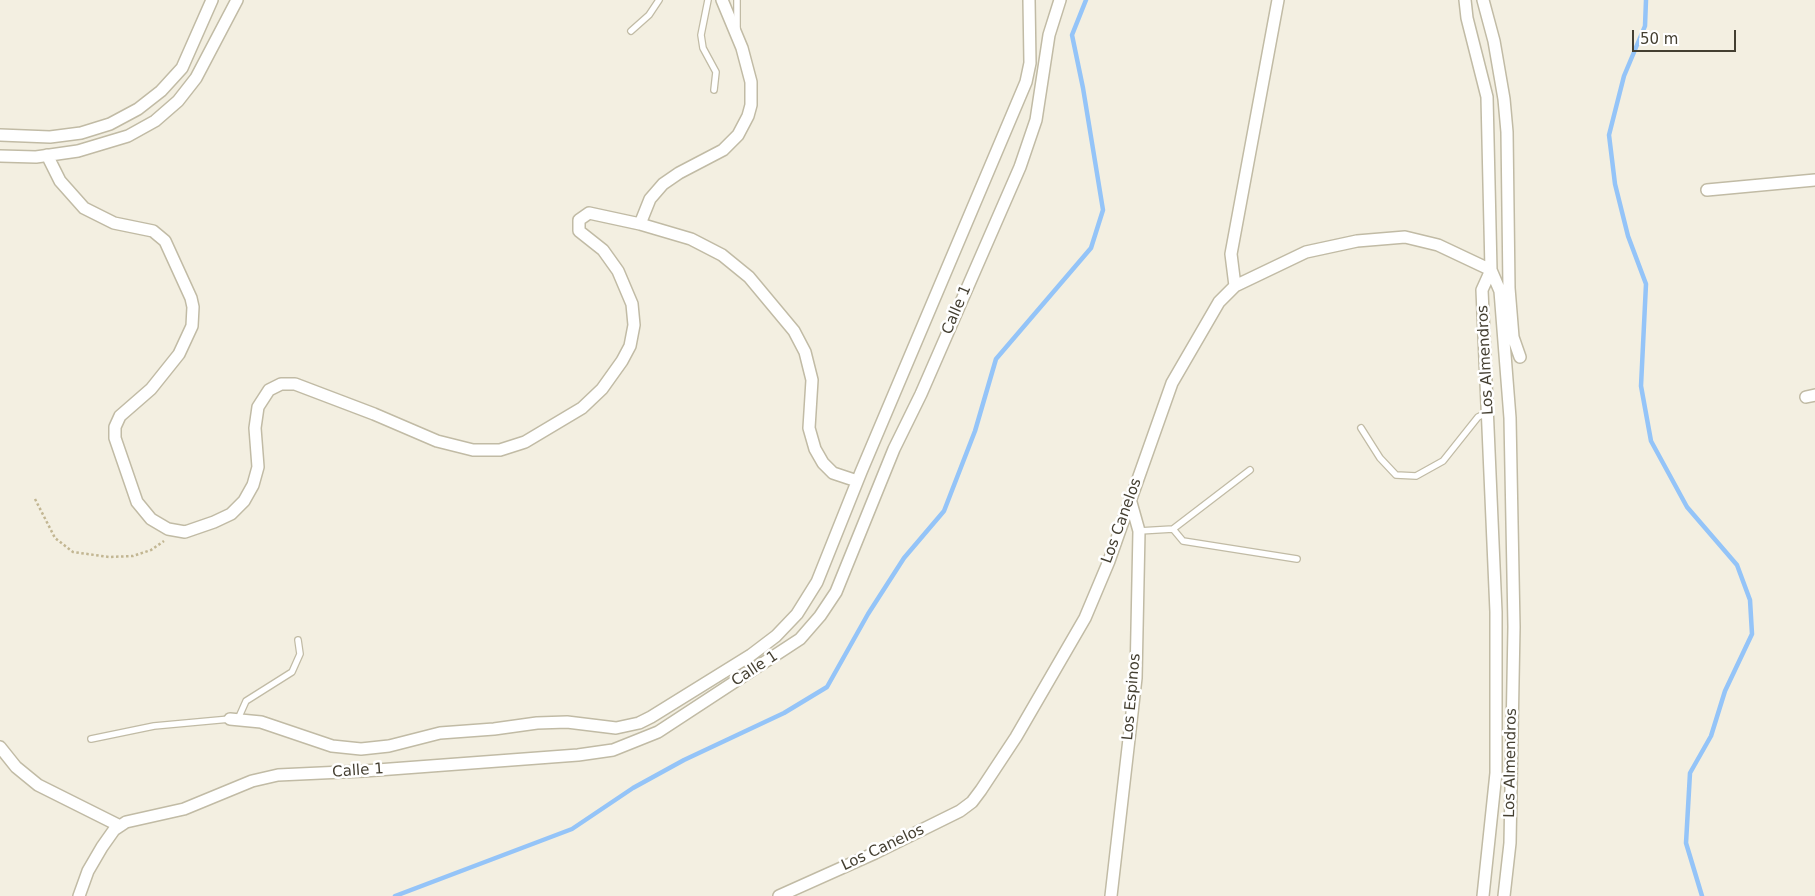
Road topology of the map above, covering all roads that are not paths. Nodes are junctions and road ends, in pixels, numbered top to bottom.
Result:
1 (212, 0) edge
2 (237, 0) edge
3 (659, 0) edge
4 (708, 0) edge
5 (722, 0) edge
6 (737, 0) edge
7 (1030, 0) edge
8 (1060, 0) edge
9 (1278, 0) edge
10 (1457, 0) edge
11 (1465, 0) edge
12 (1483, 0) edge
13 (1467, 18) junction
14 (631, 31) dead end
15 (737, 35) junction
16 (714, 90) dead end
17 (0, 135) edge
18 (0, 156) edge
19 (47, 156) junction
20 (1815, 180) edge
21 (1707, 190) dead end
22 (640, 224) junction
23 (1491, 270) junction
24 (1235, 286) junction
25 (1520, 357) dead end
26 (1489, 411) junction
27 (1361, 428) dead end
28 (1250, 470) dead end
29 (857, 481) junction
30 (1130, 499) junction
31 (1512, 509) junction
32 (1493, 513) junction
33 (1173, 529) junction
34 (1139, 531) junction
35 (1296, 560) dead end
36 (298, 640) dead end
37 (234, 719) junction
38 (91, 739) dead end
39 (0, 747) edge
40 (120, 826) junction
41 (79, 896) edge
42 (779, 896) edge
43 (1111, 896) edge
44 (1484, 896) edge
45 (1504, 896) edge

1 - 17 street
2 - 19 street
3 - 14 lane
4 - 16 lane
5 - 15 street
6 - 15 lane
7 - 29 street
8 - 40 street, Calle 1
9 - 24 street
10 - 13 street
11 - 13 street
12 - 25 street
13 - 23 street
15 - 22 street
18 - 19 street
19 - 22 street
20 - 21 street
22 - 29 street
23 - 24 street, Los Canelos
23 - 26 street, Los Almendros
23 - 31 street, Los Almendros
24 - 30 street, Los Canelos
26 - 27 lane
26 - 32 street, Los Almendros
28 - 33 lane
29 - 37 street
30 - 34 street, Los Espinos
30 - 42 street, Los Canelos
31 - 32 street
31 - 45 street, Los Almendros
32 - 44 street, Los Almendros
33 - 34 lane
33 - 35 lane
34 - 43 street, Los Espinos
36 - 37 lane
37 - 38 lane
39 - 40 street
40 - 41 street

